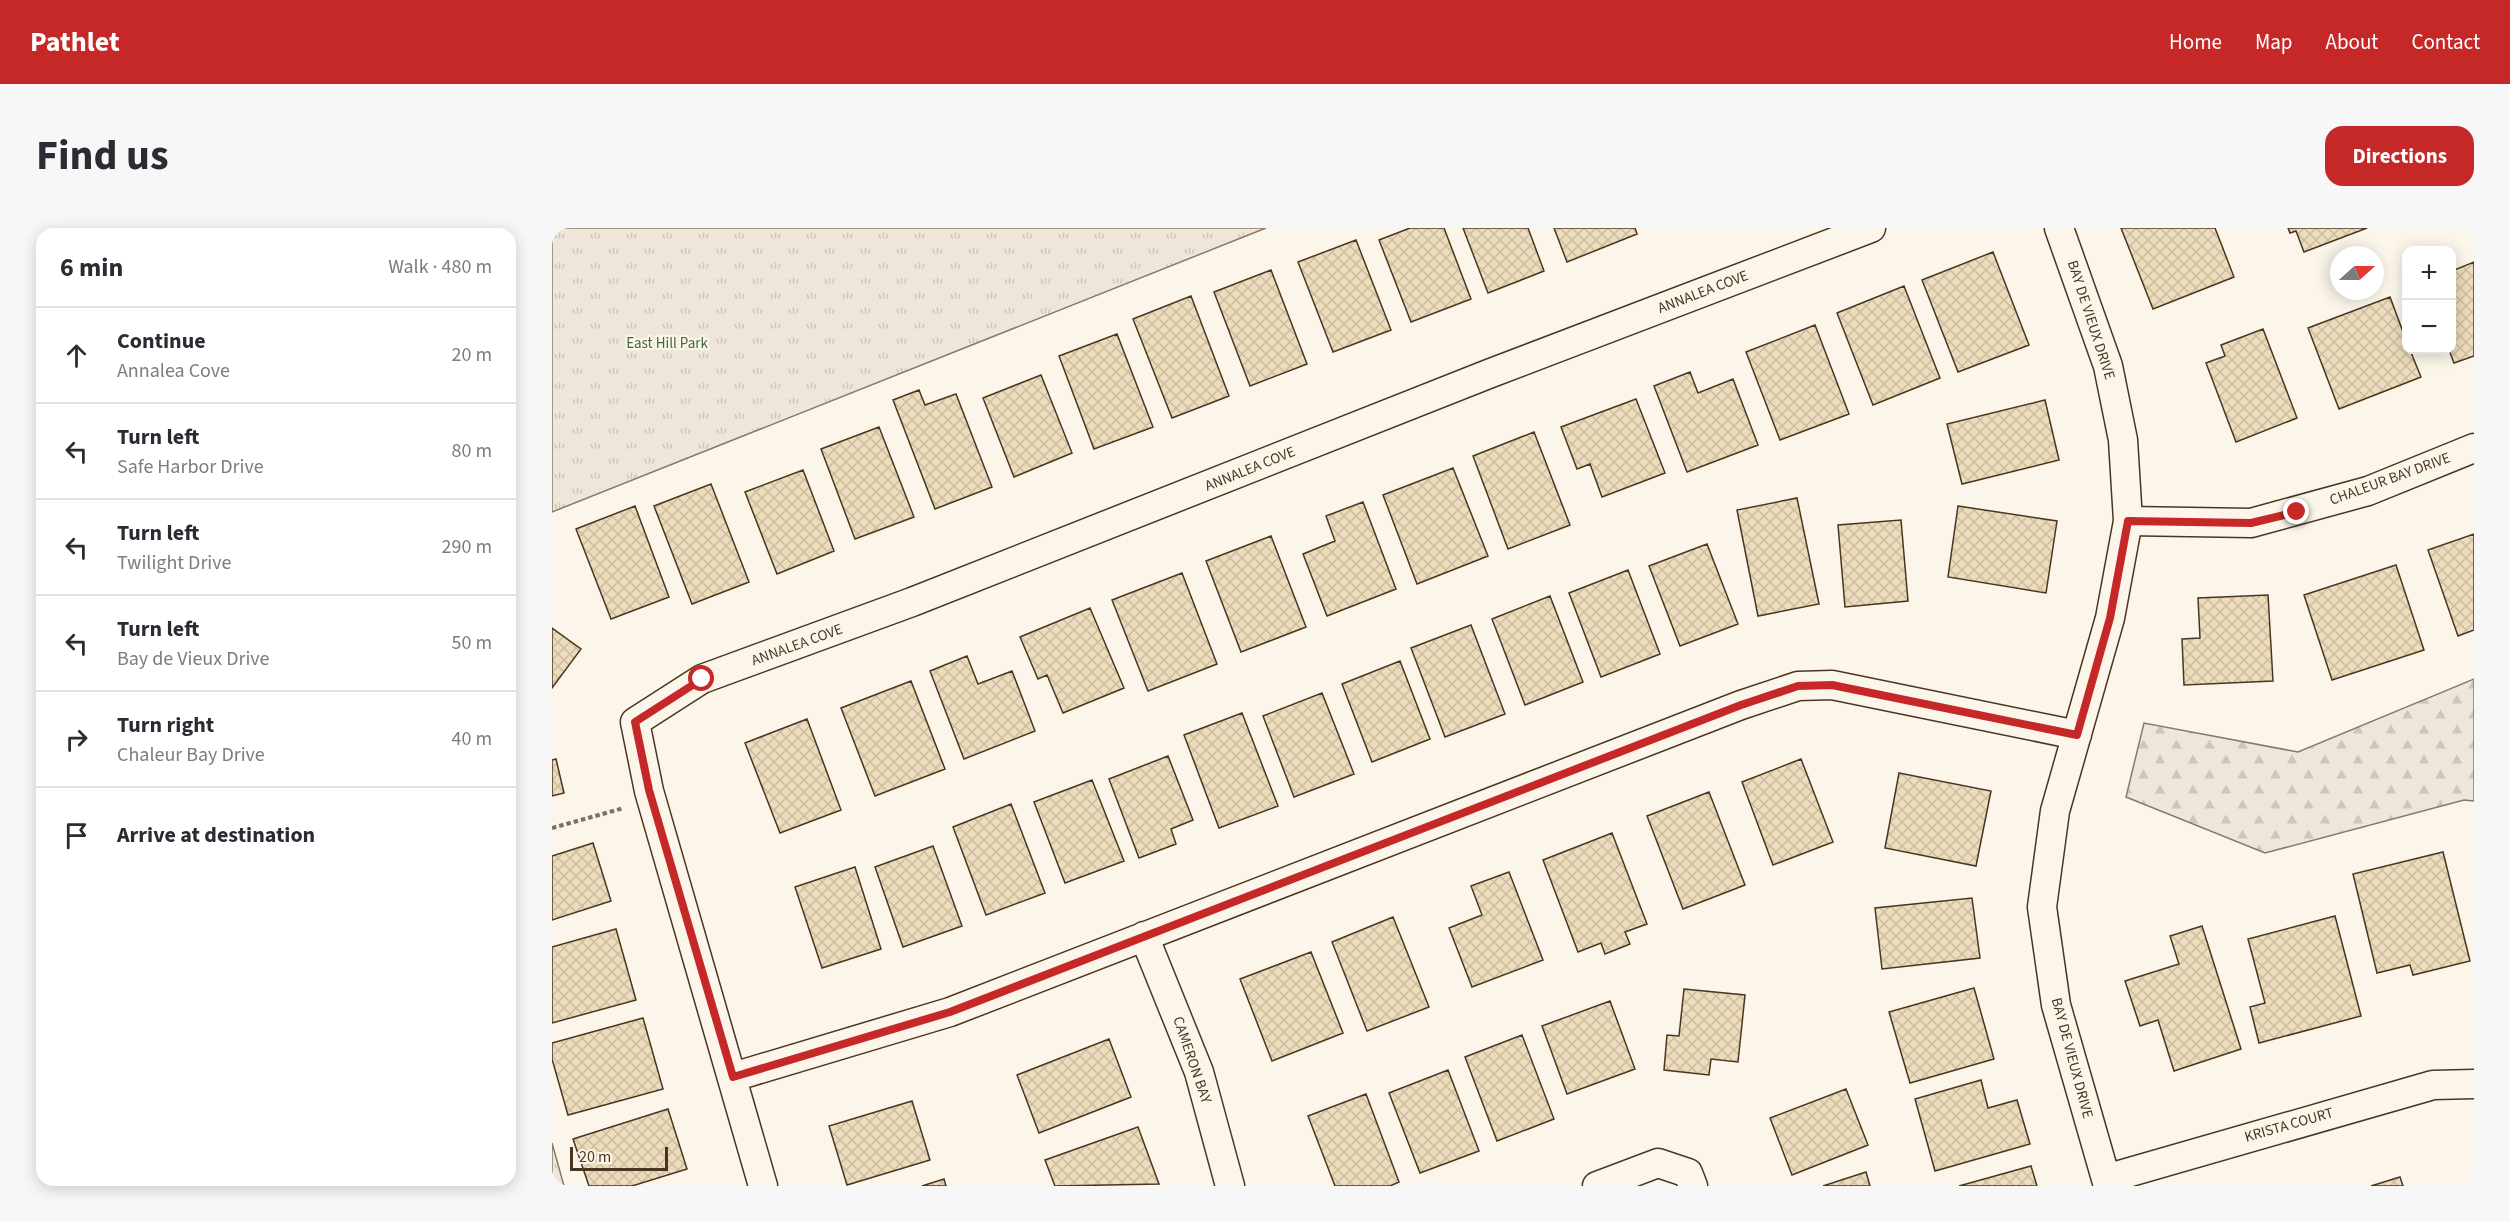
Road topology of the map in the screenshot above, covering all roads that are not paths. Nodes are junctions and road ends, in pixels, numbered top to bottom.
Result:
1 (1871, 228) edge
2 (2059, 228) edge
3 (2474, 448) edge
4 (2128, 521) junction
5 (2077, 735) junction
6 (1144, 936) junction
7 (733, 1077) junction
8 (2474, 1084) edge
9 (2107, 1183) edge
10 (763, 1186) edge
11 (1230, 1186) edge
12 (1597, 1186) edge
13 (1693, 1186) edge

1 - 7 street, ANNALEA COVE
2 - 4 street, BAY DE VIEUX DRIVE
3 - 4 street, CHALEUR BAY DRIVE
4 - 5 street, BAY DE VIEUX DRIVE
5 - 6 street
5 - 9 street, BAY DE VIEUX DRIVE
6 - 7 street
6 - 11 street, CAMERON BAY
7 - 10 street
8 - 9 street, KRISTA COURT
12 - 13 street

